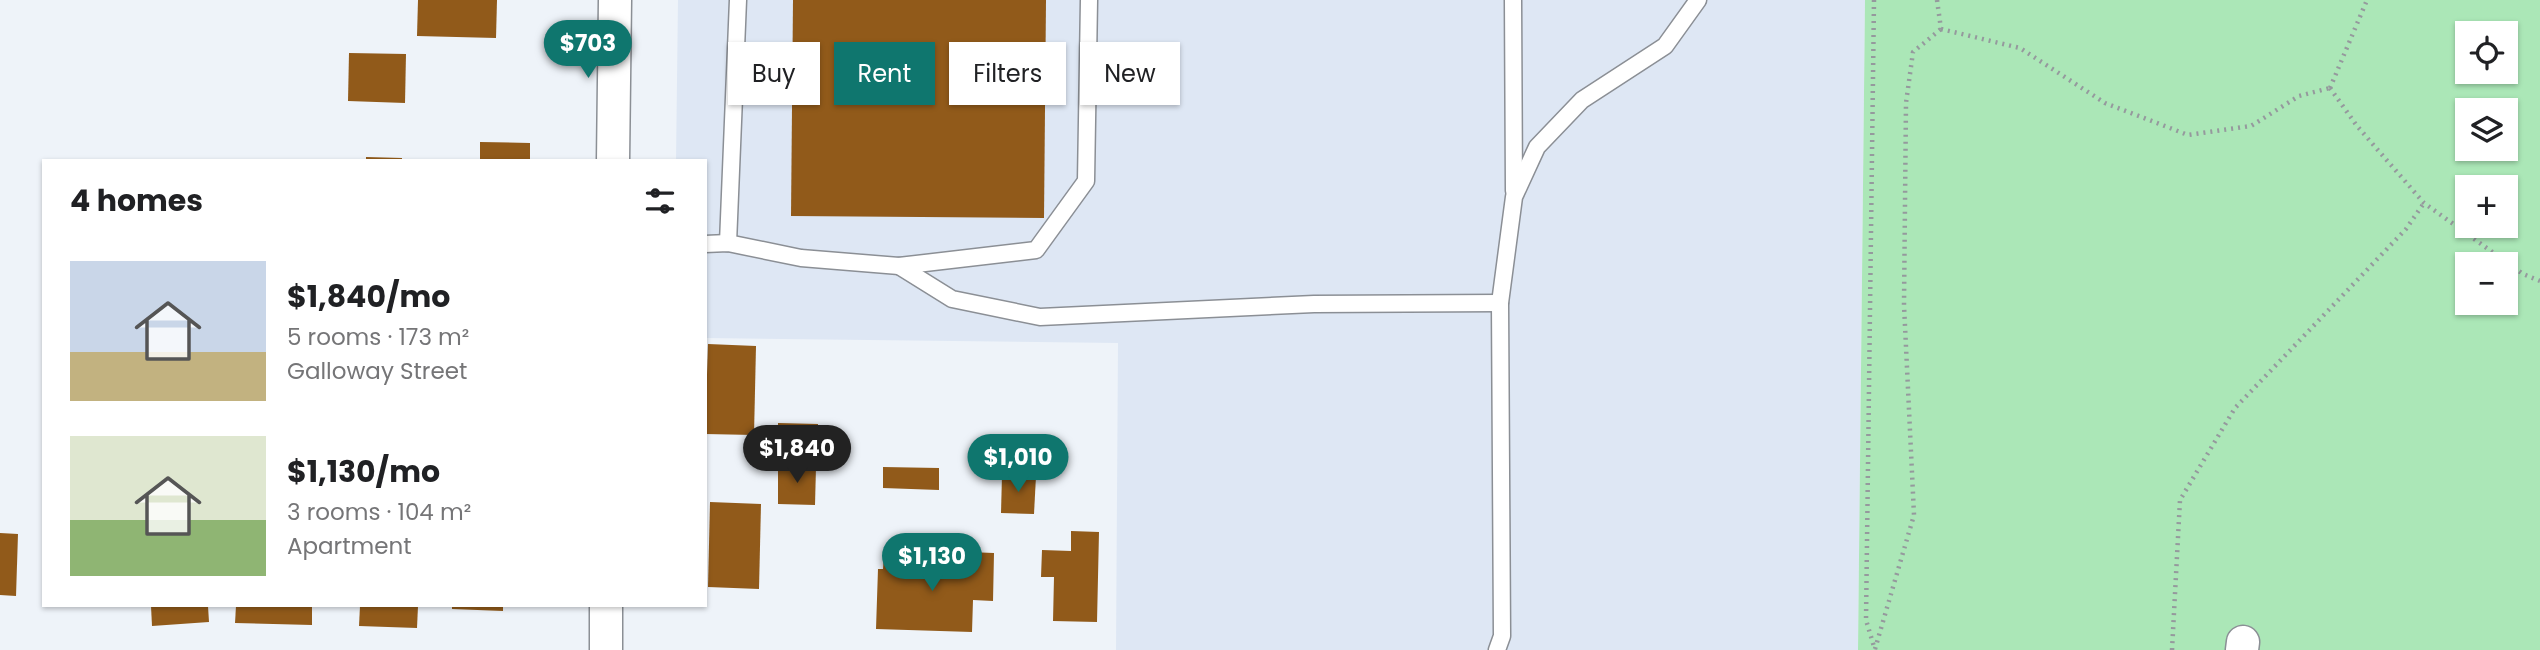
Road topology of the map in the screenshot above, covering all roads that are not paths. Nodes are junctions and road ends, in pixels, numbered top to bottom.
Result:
1 (615, 0) edge
2 (738, 0) edge
3 (1089, 0) edge
4 (1513, 0) edge
5 (1698, 0) edge
6 (613, 159) edge
7 (1514, 197) junction
8 (728, 243) junction
9 (707, 244) edge
10 (899, 266) junction
11 (1500, 303) junction
12 (606, 607) edge
13 (606, 650) edge
14 (1497, 650) edge

1 - 6 street
2 - 8 lane
3 - 10 lane
4 - 7 lane
5 - 7 lane
7 - 11 lane
8 - 9 lane
8 - 10 lane
10 - 11 lane
11 - 14 lane
12 - 13 street

